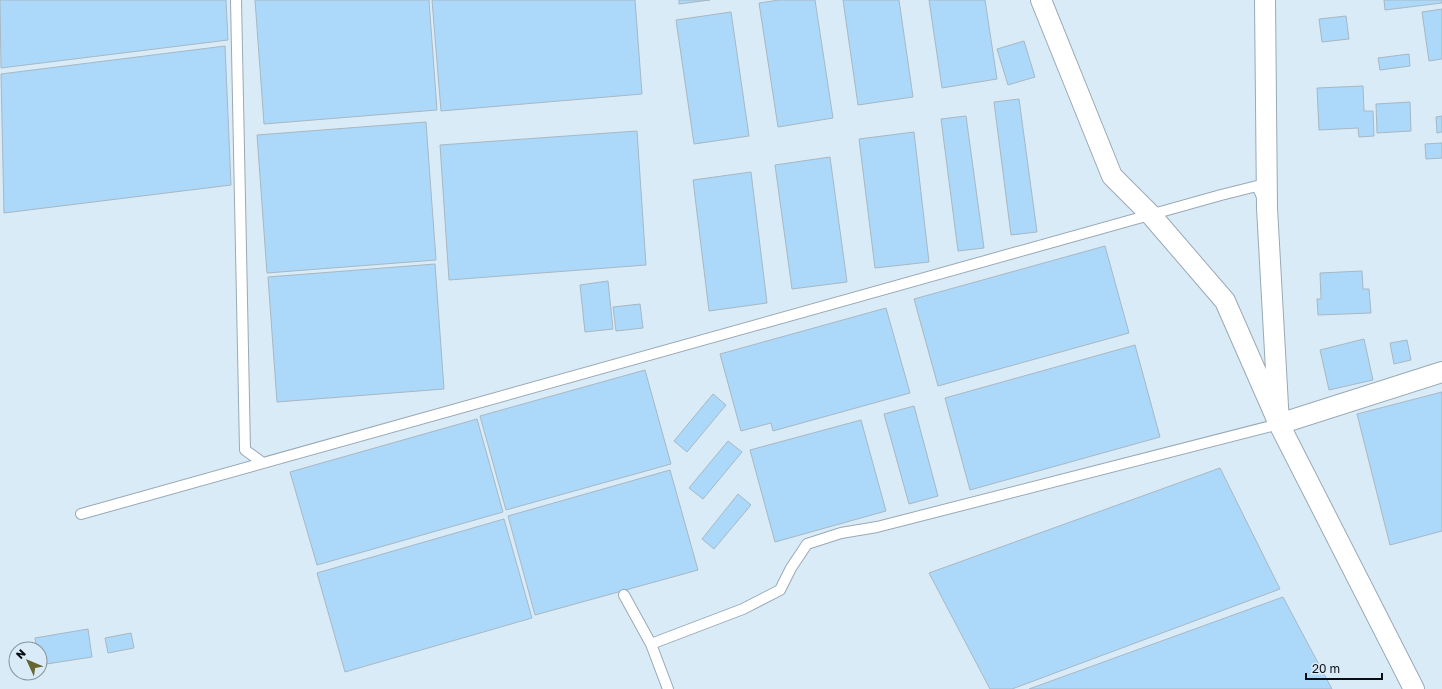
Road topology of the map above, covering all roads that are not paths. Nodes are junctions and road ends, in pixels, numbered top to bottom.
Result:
1 (236, 0) edge
2 (1041, 0) edge
3 (1265, 0) edge
4 (1267, 208) junction
5 (1151, 215) junction
6 (1442, 372) edge
7 (1279, 424) junction
8 (263, 463) junction
9 (81, 514) dead end
10 (624, 595) dead end
11 (651, 644) junction
12 (668, 689) edge
13 (1414, 689) edge

1 - 8 lane
2 - 5 street
3 - 4 street
4 - 5 lane
4 - 7 street
5 - 7 street
5 - 8 lane
6 - 7 street
7 - 11 lane
7 - 13 street
8 - 9 lane
10 - 11 lane
11 - 12 lane

